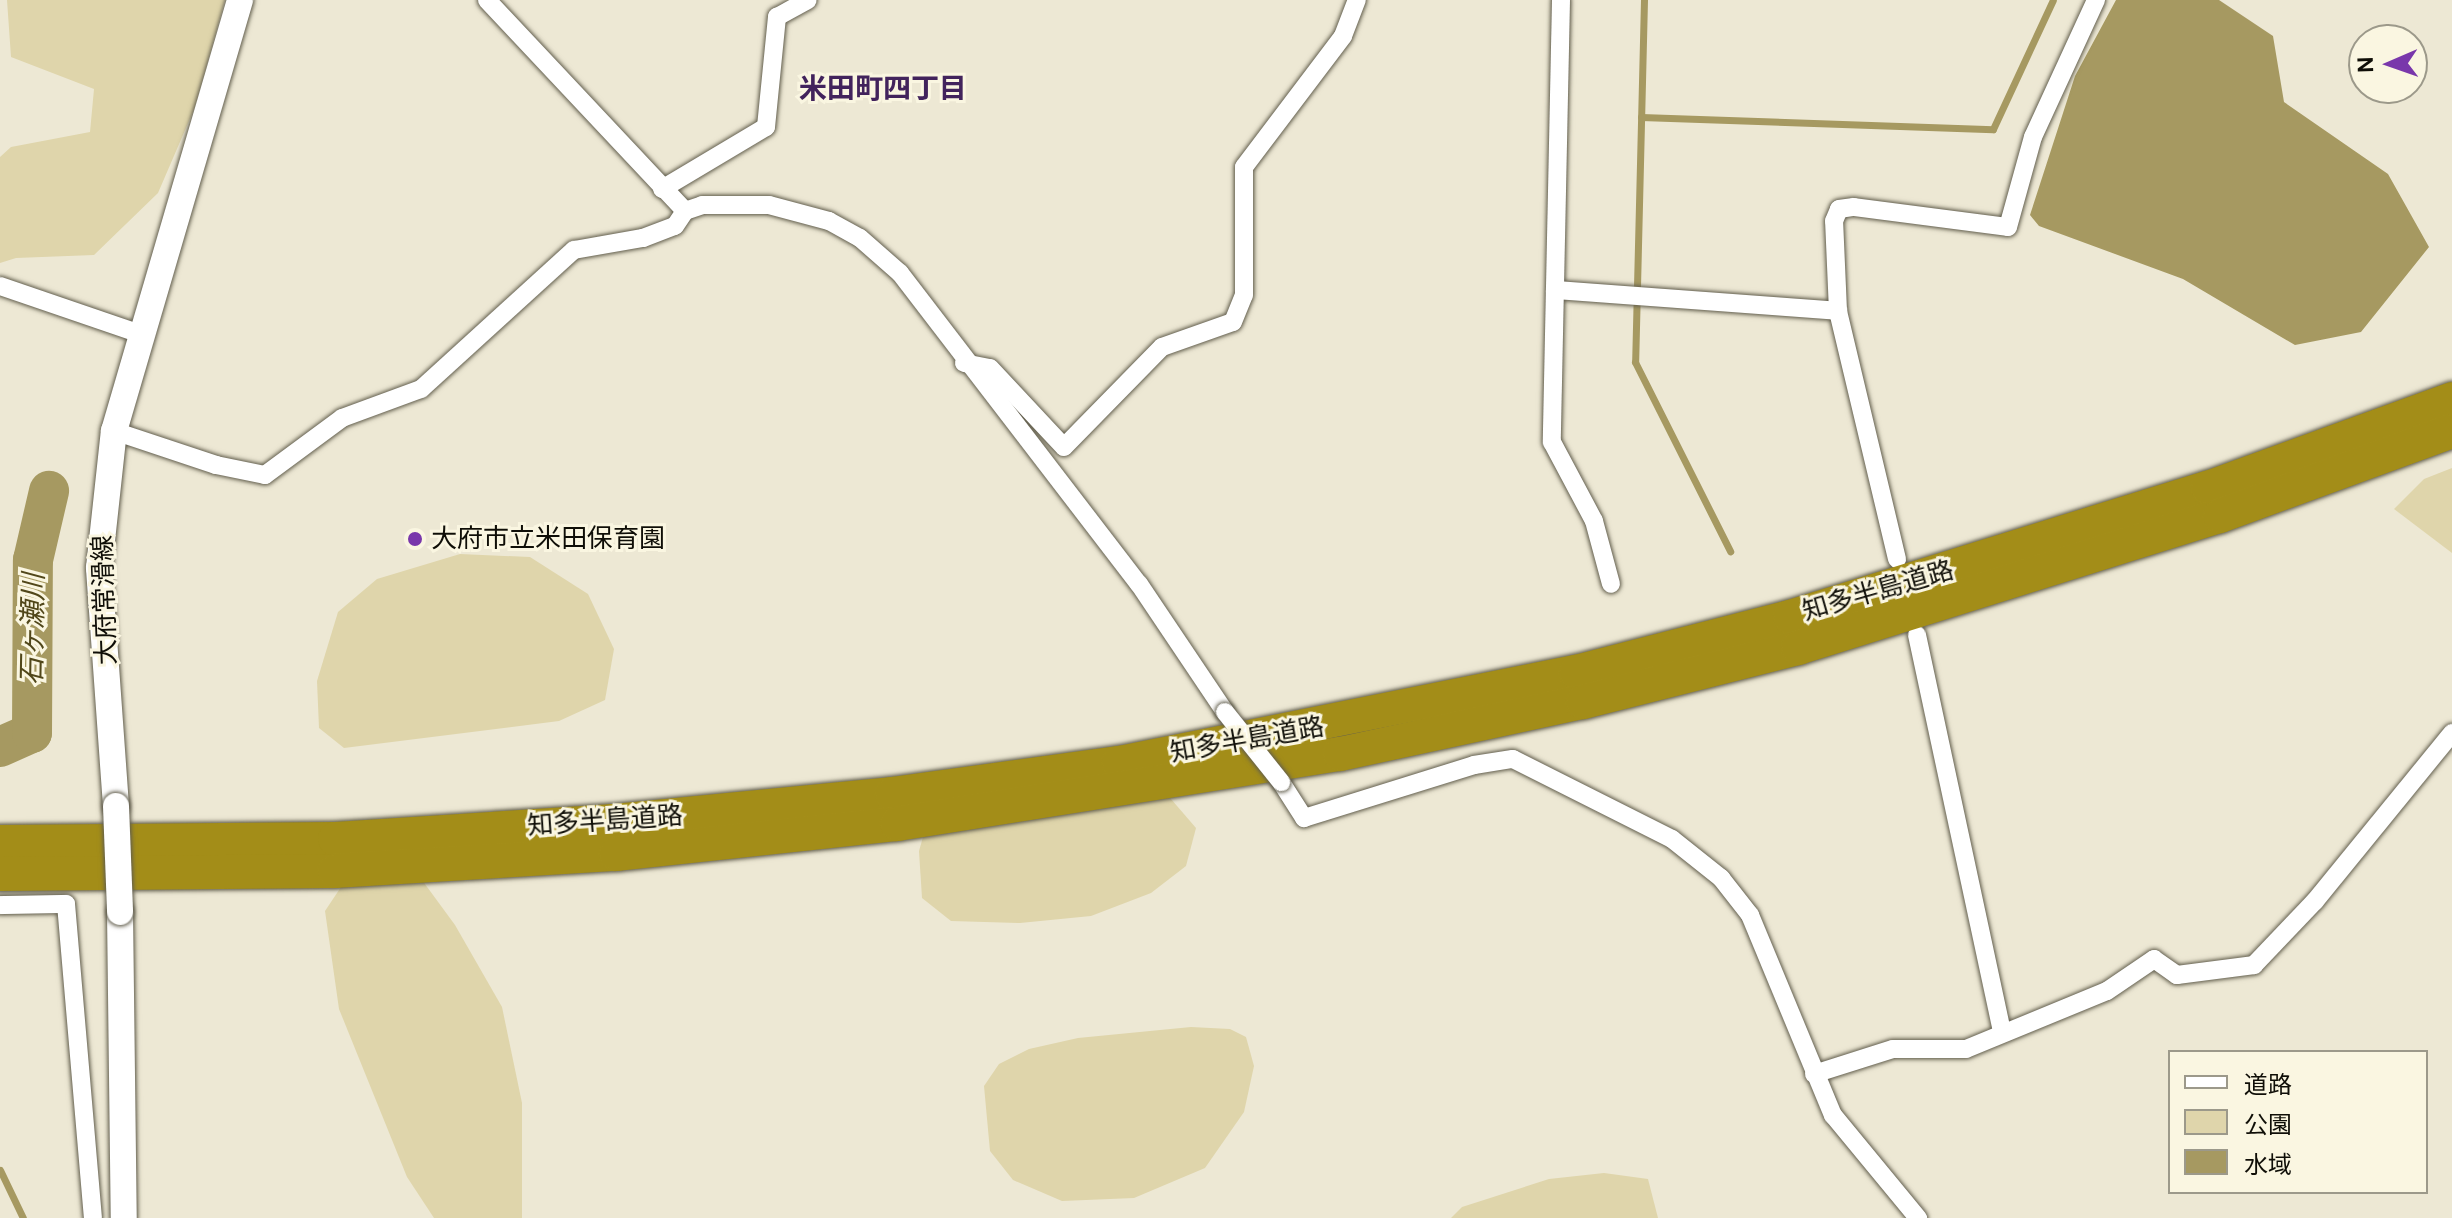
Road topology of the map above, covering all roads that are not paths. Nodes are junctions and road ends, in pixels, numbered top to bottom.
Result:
1 (240, 0) edge
2 (487, 0) edge
3 (808, 0) edge
4 (1357, 0) edge
5 (1561, 0) edge
6 (2096, 0) edge
7 (662, 189) junction
8 (685, 211) junction
9 (0, 286) edge
10 (1555, 290) junction
11 (1838, 311) junction
12 (140, 334) junction
13 (964, 363) junction
14 (2452, 399) edge
15 (114, 431) junction
16 (2452, 431) edge
17 (1897, 559) dead end
18 (1611, 584) dead end
19 (1917, 635) dead end
20 (2452, 733) edge
21 (0, 842) edge
22 (0, 874) edge
23 (0, 905) edge
24 (2002, 1030) junction
25 (1814, 1074) junction
26 (93, 1218) edge
27 (124, 1218) edge
28 (1918, 1218) edge

1 - 12 main road, 大府常滑線
2 - 7 street
3 - 7 street
4 - 13 street
5 - 10 street
6 - 11 street
7 - 8 street
8 - 13 street
8 - 15 street
9 - 12 street
10 - 11 street
10 - 18 street
11 - 17 street
12 - 15 main road, 大府常滑線
13 - 25 street, bridge
14 - 21 highway, 知多半島道路
15 - 27 main road, 大府常滑線, bridge
16 - 22 highway, 知多半島道路
19 - 24 street
20 - 24 street
23 - 26 street
24 - 25 street
25 - 28 street

